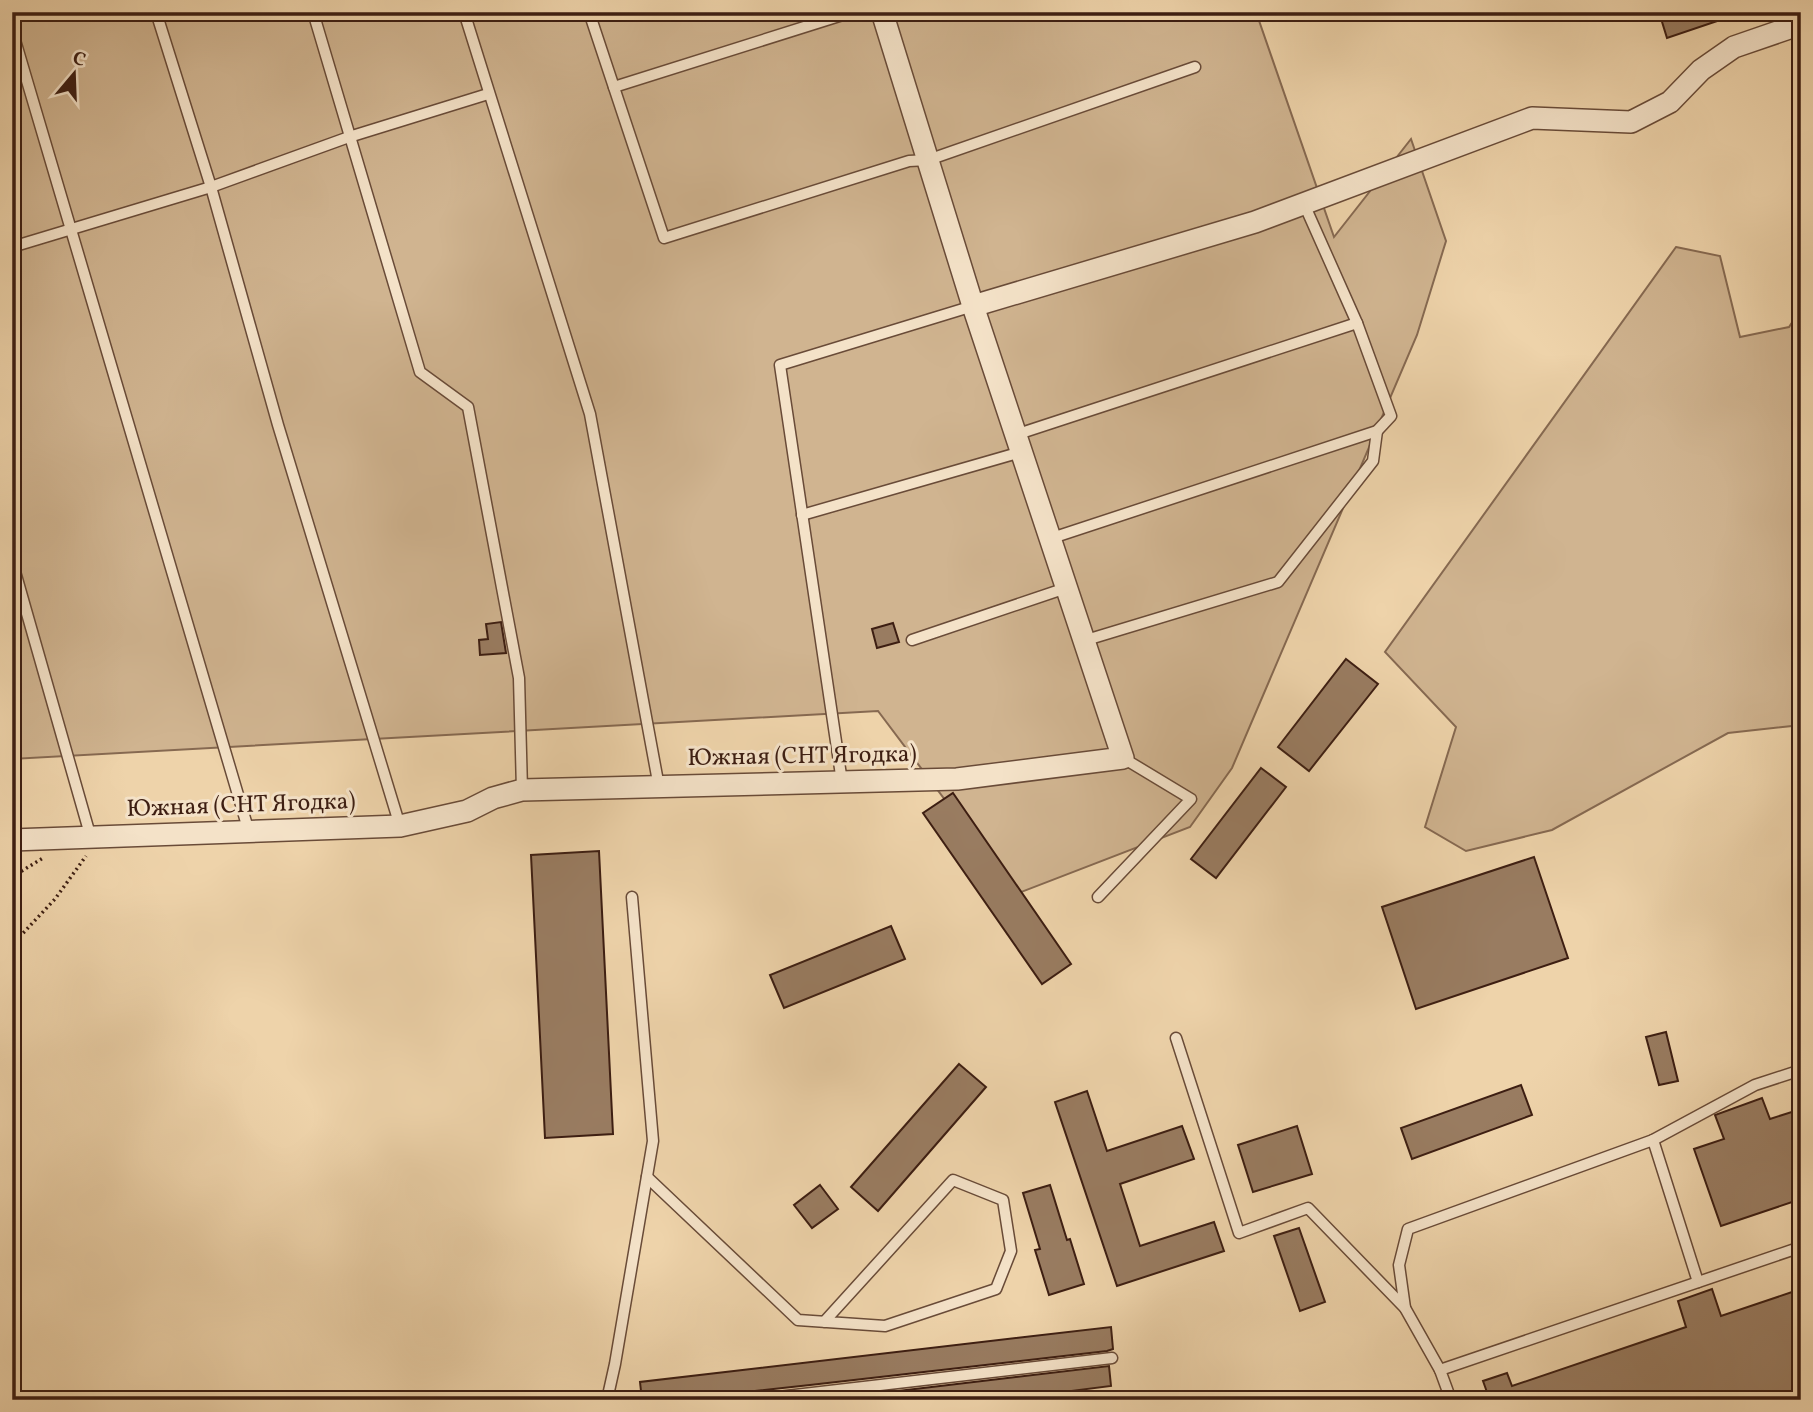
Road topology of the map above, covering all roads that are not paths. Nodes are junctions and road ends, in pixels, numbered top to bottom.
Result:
1 (156, 12) edge
2 (313, 12) edge
3 (464, 12) edge
4 (589, 12) edge
5 (852, 12) edge
6 (886, 13) edge
7 (1801, 24) edge
8 (12, 30) edge
9 (1195, 67) dead end
10 (614, 87) junction
11 (488, 94) junction
12 (349, 136) junction
13 (928, 160) junction
14 (211, 187) junction
15 (1304, 204) junction
16 (72, 229) junction
17 (12, 247) edge
18 (973, 306) junction
19 (1357, 323) junction
20 (1377, 431) junction
21 (1018, 443) junction
22 (802, 515) junction
23 (1049, 539) junction
24 (12, 561) edge
25 (1066, 588) junction
26 (912, 640) dead end
27 (1083, 641) junction
28 (1123, 758) junction
29 (842, 782) junction
30 (659, 787) junction
31 (522, 790) junction
32 (400, 826) junction
33 (249, 832) junction
34 (95, 837) junction
35 (12, 840) edge
36 (632, 897) dead end
37 (1098, 897) dead end
38 (1176, 1038) dead end
39 (1801, 1070) edge
40 (1653, 1140) junction
41 (647, 1177) junction
42 (1801, 1247) edge
43 (1698, 1282) junction
44 (1405, 1308) junction
45 (824, 1322) junction
46 (1112, 1358) dead end
47 (1440, 1370) junction
48 (607, 1400) edge
49 (752, 1400) edge
50 (1451, 1400) edge

1 - 14 lane
2 - 12 lane
3 - 11 lane
4 - 10 lane
5 - 10 lane
6 - 13 street
7 - 15 street
8 - 16 lane
9 - 13 lane
10 - 13 lane
11 - 12 lane
11 - 30 lane
12 - 14 lane
12 - 31 lane
13 - 18 street
14 - 16 lane
14 - 32 lane
15 - 18 street
15 - 19 lane
16 - 17 lane
16 - 33 lane
18 - 21 street
18 - 22 lane
19 - 20 lane
19 - 21 lane
20 - 23 lane
20 - 27 lane
21 - 22 lane
21 - 23 street
22 - 29 lane
23 - 25 street
24 - 34 lane
25 - 26 lane
25 - 27 street
27 - 28 street
28 - 29 street, Южная (СНТ Ягодка)
28 - 37 lane
29 - 30 street, Южная (СНТ Ягодка)
30 - 31 street, Южная (СНТ Ягодка)
31 - 32 street, Южная (СНТ Ягодка)
32 - 33 street, Южная (СНТ Ягодка)
33 - 34 street, Южная (СНТ Ягодка)
34 - 35 street, Южная (СНТ Ягодка)
36 - 41 lane
38 - 44 lane
39 - 40 lane
40 - 43 lane
40 - 44 lane
41 - 45 lane
41 - 48 lane
42 - 43 lane
43 - 47 lane
44 - 47 lane
45 - 45 lane
46 - 49 lane
47 - 50 lane

